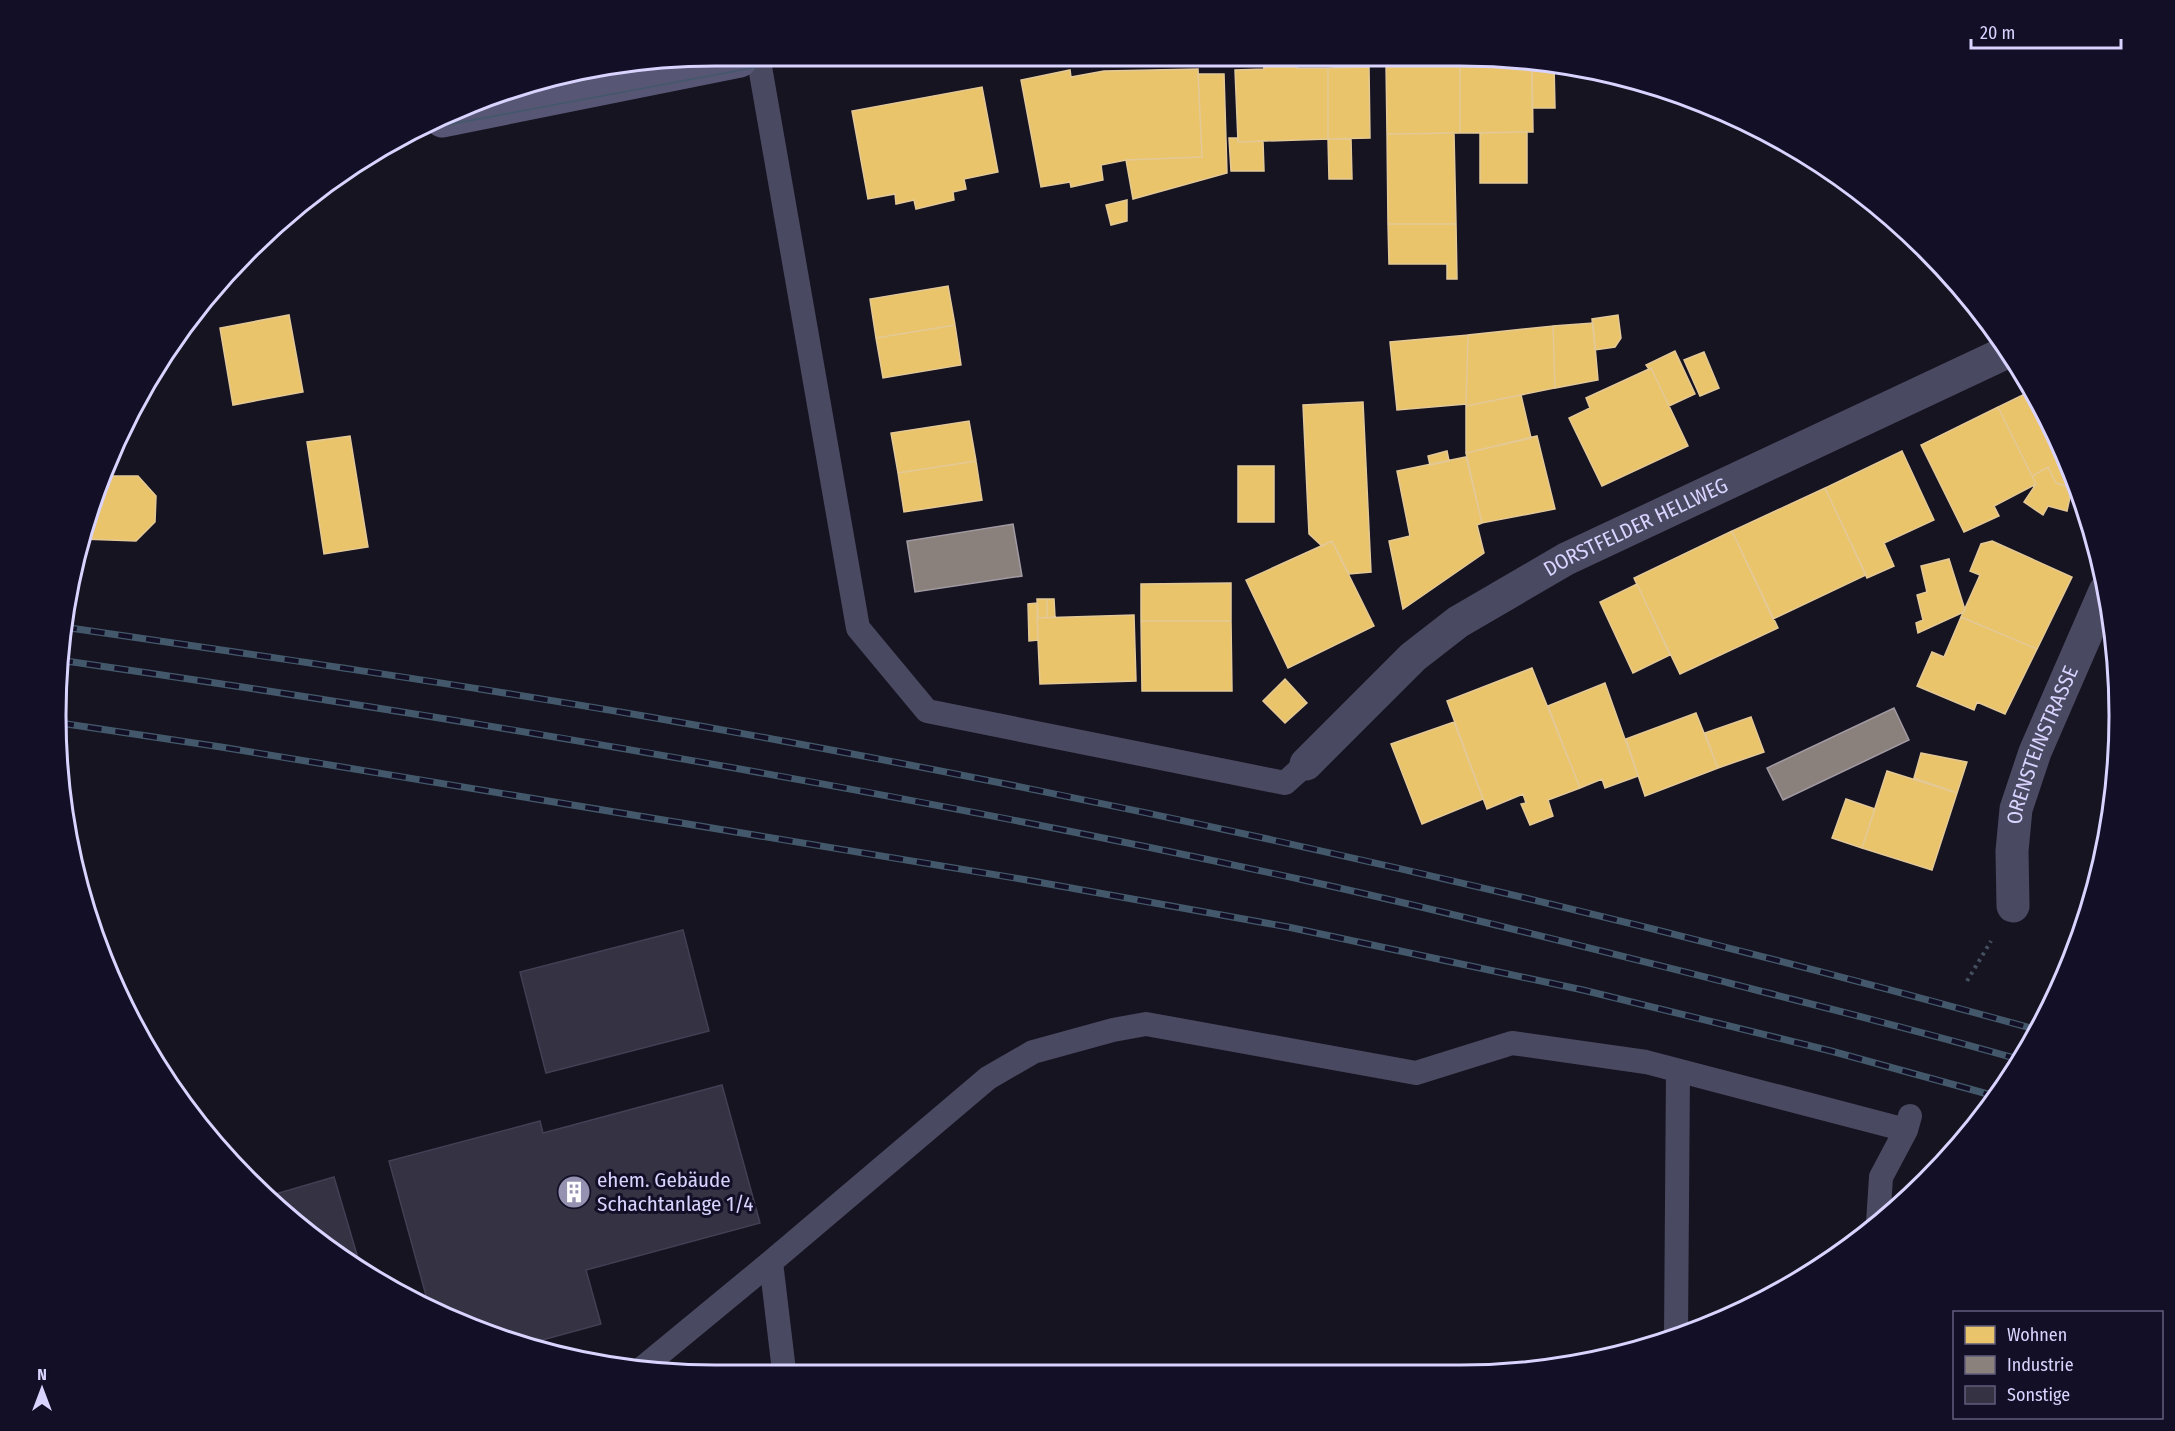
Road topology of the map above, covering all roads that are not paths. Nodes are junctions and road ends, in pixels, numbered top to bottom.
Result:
1 (715, 66) edge
2 (760, 66) edge
3 (463, 117) edge
4 (2000, 355) edge
5 (2099, 604) edge
6 (1306, 764) joint
7 (2013, 906) dead end
8 (1678, 1071) junction
9 (1879, 1212) edge
10 (771, 1262) junction
11 (1676, 1328) edge
12 (651, 1361) edge
13 (783, 1365) edge

1 - 3 main road
2 - 6 lane
4 - 6 street, DORSTFELDER HELLWEG
5 - 7 street, ORENSTEINSTRASSE
8 - 9 lane
8 - 10 lane
8 - 11 lane
10 - 12 lane
10 - 13 lane

